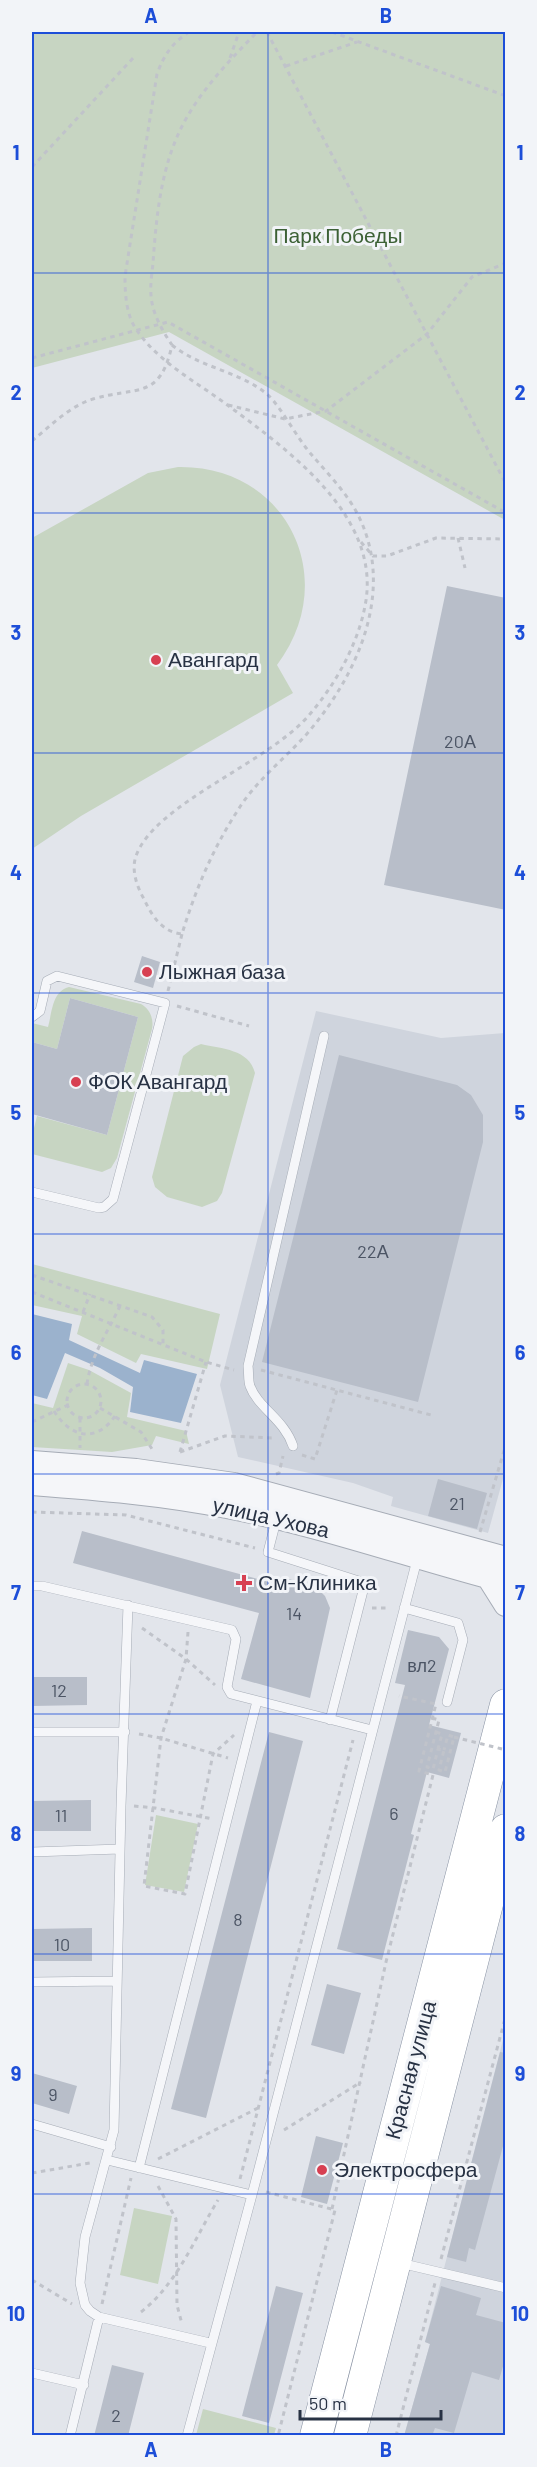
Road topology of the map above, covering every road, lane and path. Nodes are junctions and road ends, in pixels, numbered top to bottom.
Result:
1 (189, 32) edge
2 (239, 32) edge
3 (257, 32) edge
4 (267, 32) edge
5 (332, 32) edge
6 (358, 41) junction
7 (135, 56) dead end
8 (229, 61) junction
9 (285, 66) junction
10 (506, 96) edge
11 (32, 167) edge
12 (506, 263) edge
13 (158, 324) junction
14 (136, 330) junction
15 (427, 334) junction
16 (172, 345) junction
17 (32, 358) edge
18 (168, 363) junction
19 (226, 404) junction
20 (326, 411) junction
21 (285, 419) junction
22 (32, 441) edge
23 (506, 484) edge
24 (506, 513) edge
25 (458, 538) junction
26 (359, 539) junction
27 (506, 539) edge
28 (373, 556) junction
29 (465, 568) dead end
30 (182, 934) junction
31 (165, 1003) junction
32 (32, 1017) edge
33 (249, 1026) dead end
34 (324, 1036) dead end
35 (32, 1192) edge
36 (32, 1275) edge
37 (32, 1292) edge
38 (90, 1294) junction
39 (120, 1306) junction
40 (83, 1313) junction
41 (111, 1325) junction
42 (164, 1345) junction
43 (206, 1362) junction
44 (248, 1366) junction
45 (87, 1384) junction
46 (337, 1390) junction
47 (68, 1405) junction
48 (100, 1408) junction
49 (54, 1412) junction
50 (430, 1415) dead end
51 (115, 1416) junction
52 (80, 1417) junction
53 (32, 1422) edge
54 (80, 1433) junction
55 (506, 1444) edge
56 (289, 1445) junction
57 (152, 1449) dead end
58 (80, 1452) dead end
59 (299, 1454) dead end
60 (32, 1463) edge
61 (270, 1477) dead end
62 (32, 1483) edge
63 (32, 1512) edge
64 (277, 1517) junction
65 (474, 1535) dead end
66 (268, 1552) junction
67 (418, 1556) junction
68 (501, 1566) edge
69 (32, 1586) edge
70 (506, 1604) edge
71 (128, 1605) junction
72 (370, 1608) dead end
73 (404, 1608) junction
74 (128, 1618) junction
75 (189, 1621) junction
76 (186, 1659) junction
77 (219, 1689) dead end
78 (399, 1696) dead end
79 (257, 1701) junction
80 (447, 1702) dead end
81 (506, 1705) edge
82 (253, 1718) junction
83 (432, 1718) junction
84 (330, 1720) junction
85 (372, 1730) junction
86 (32, 1732) edge
87 (125, 1732) junction
88 (436, 1732) junction
89 (153, 1737) dead end
90 (453, 1737) junction
91 (161, 1738) junction
92 (353, 1740) dead end
93 (438, 1749) junction
94 (444, 1750) junction
95 (506, 1750) edge
96 (213, 1754) junction
97 (242, 1762) junction
98 (121, 1806) junction
99 (154, 1808) junction
100 (202, 1818) junction
101 (226, 1821) junction
102 (506, 1830) edge
103 (120, 1849) junction
104 (32, 1852) edge
105 (117, 1981) junction
106 (32, 1982) edge
107 (506, 2015) edge
108 (361, 2082) junction
109 (258, 2108) junction
110 (32, 2124) edge
111 (266, 2142) junction
112 (111, 2147) junction
113 (107, 2160) junction
114 (140, 2168) junction
115 (32, 2173) edge
116 (225, 2189) junction
117 (237, 2192) junction
118 (253, 2192) junction
119 (332, 2209) junction
120 (395, 2262) junction
121 (177, 2270) junction
122 (438, 2271) junction
123 (32, 2280) edge
124 (506, 2288) edge
125 (85, 2305) junction
126 (99, 2317) junction
127 (124, 2323) junction
128 (186, 2337) junction
129 (210, 2343) junction
130 (32, 2373) edge
131 (84, 2385) junction
132 (70, 2436) edge
133 (187, 2436) edge
134 (279, 2436) edge
135 (316, 2436) edge
136 (350, 2436) edge
137 (396, 2436) edge

1 - 14 path
2 - 8 path
3 - 8 path
4 - 9 path
5 - 6 path
6 - 9 path
6 - 10 path
7 - 11 path
8 - 13 path
9 - 15 path
12 - 15 path
13 - 14 path
13 - 16 path
13 - 20 path
14 - 17 path
14 - 18 path
15 - 20 path
15 - 23 path
16 - 18 path
16 - 21 path
18 - 19 path
18 - 22 path
19 - 21 path
19 - 26 path
20 - 21 path
20 - 24 path
21 - 28 path
25 - 27 path
25 - 28 path
25 - 29 path
26 - 28 path
26 - 30 path
28 - 30 path
30 - 31 path
31 - 32 lane
31 - 33 path
31 - 35 lane
34 - 44 lane
36 - 38 path
37 - 40 path
38 - 39 path
38 - 40 path
39 - 41 path
39 - 42 path
40 - 41 path
41 - 42 path
41 - 45 path
42 - 43 path
43 - 44 path
43 - 56 path
44 - 46 path
44 - 56 lane
45 - 47 path
45 - 48 path
46 - 50 path
46 - 59 path
47 - 49 path
47 - 52 path
48 - 51 path
48 - 52 path
49 - 53 path
49 - 54 path
51 - 54 path
51 - 57 path
52 - 54 path
54 - 58 path
55 - 65 path
56 - 61 path
60 - 68 street, улица Ухова
62 - 64 street, улица Ухова
63 - 66 path
64 - 66 lane
64 - 67 street, улица Ухова
66 - 84 lane
67 - 68 street, улица Ухова
67 - 73 lane
68 - 70 street
69 - 71 lane
71 - 74 lane
71 - 75 lane
72 - 73 path
73 - 80 lane
73 - 85 lane
74 - 76 path
74 - 87 lane
75 - 76 path
75 - 79 lane
76 - 77 path
76 - 91 path
78 - 83 path
79 - 82 lane
79 - 84 lane
81 - 135 highway, Красная улица
82 - 96 path
82 - 97 lane
83 - 88 path
83 - 108 path
84 - 85 lane
85 - 111 lane
86 - 87 lane
87 - 98 lane
88 - 93 path
88 - 93 path
89 - 91 path
90 - 94 path
90 - 94 path
90 - 95 path, bridge
91 - 96 path
91 - 99 path
92 - 109 path
93 - 94 path
96 - 97 path
96 - 100 path
97 - 101 lane
98 - 99 path
98 - 103 lane
99 - 100 path
99 - 100 path
100 - 101 path
101 - 114 lane
102 - 120 highway, Красная улица
103 - 104 lane
103 - 105 lane
105 - 106 lane
105 - 112 lane
107 - 122 path
108 - 111 path
108 - 119 path
109 - 114 path
109 - 117 path
110 - 112 lane
111 - 118 lane
112 - 113 lane
113 - 114 lane
113 - 115 path
113 - 125 lane
114 - 116 lane
114 - 121 path
114 - 126 path
116 - 117 lane
116 - 121 path
117 - 118 lane
118 - 119 path
118 - 129 lane
119 - 134 path
120 - 122 lane
120 - 136 highway, Красная улица
121 - 127 path
121 - 128 path
122 - 124 lane
122 - 137 path
123 - 125 path
125 - 126 lane
126 - 127 lane
126 - 131 lane
127 - 128 lane
128 - 129 lane
129 - 133 lane
130 - 131 lane
131 - 132 lane

